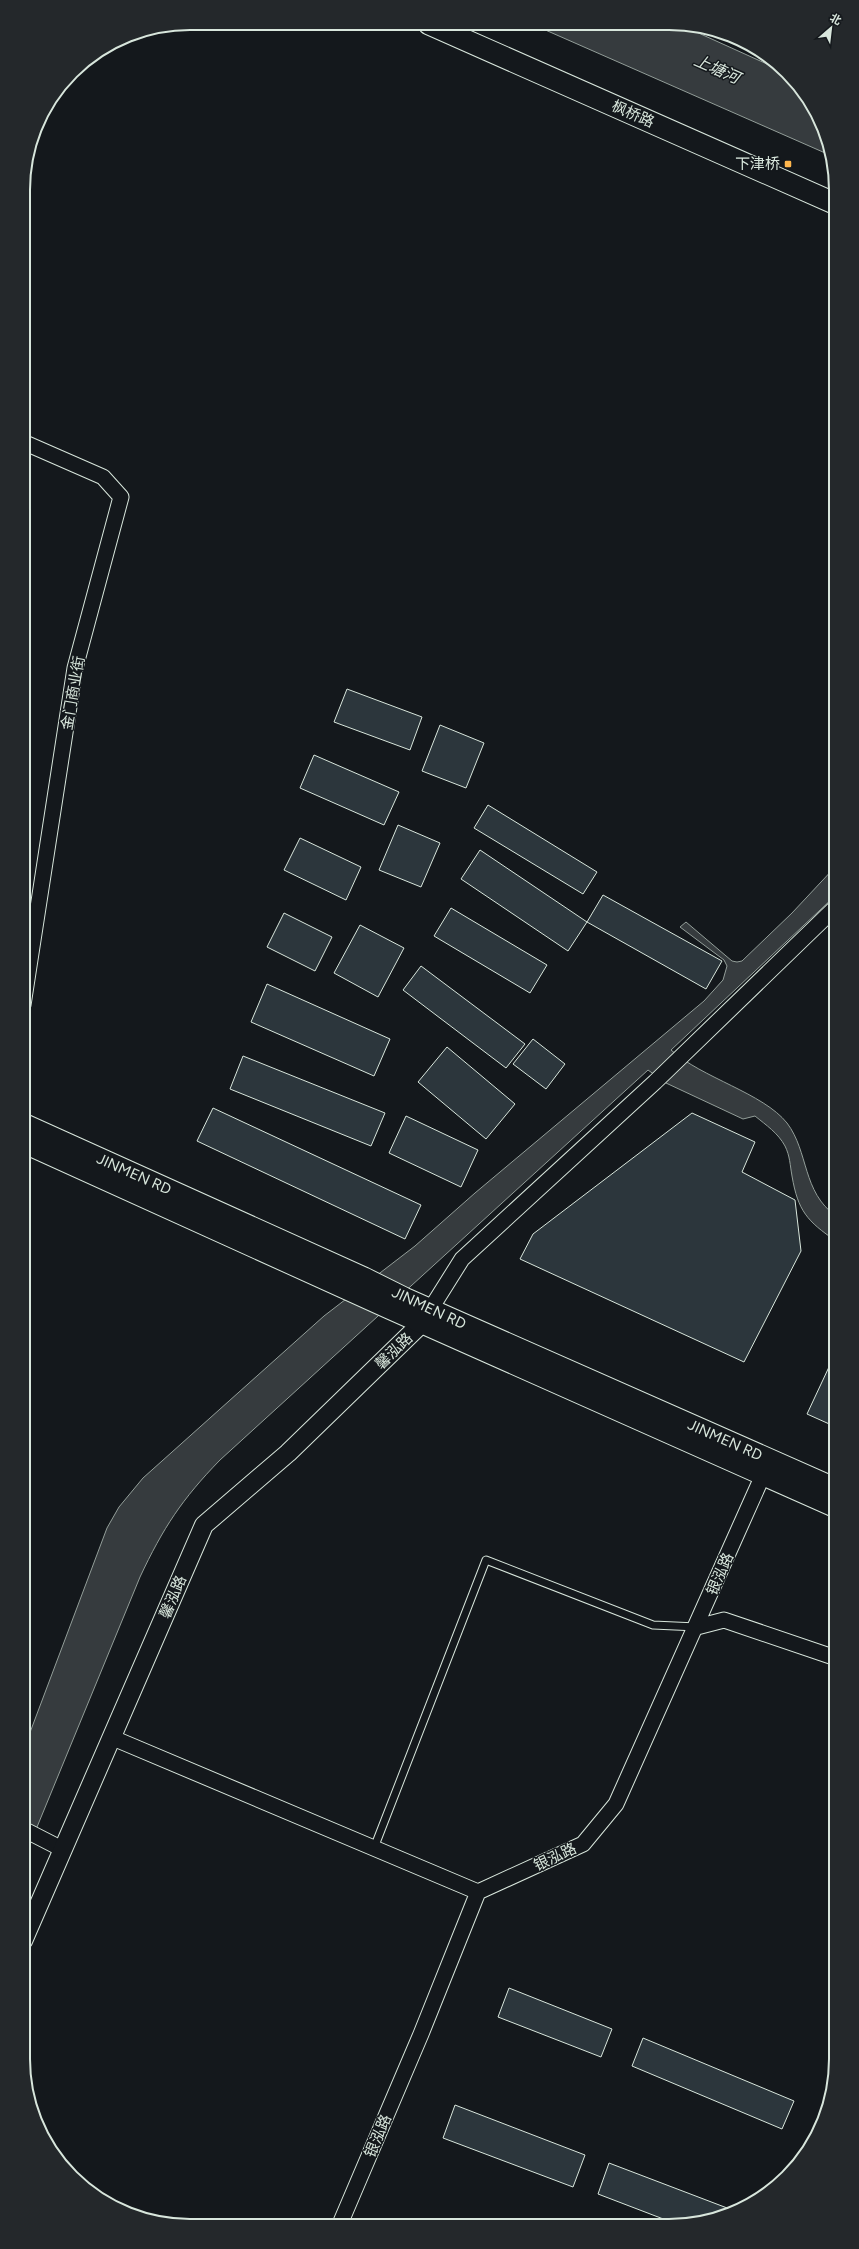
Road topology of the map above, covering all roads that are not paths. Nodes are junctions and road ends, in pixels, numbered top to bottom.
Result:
1 (443, 30) edge
2 (829, 201) edge
3 (30, 445) edge
4 (829, 914) edge
5 (30, 960) edge
6 (30, 1127) edge
7 (30, 1145) edge
8 (358, 1284) junction
9 (426, 1316) junction
10 (763, 1475) junction
11 (829, 1486) edge
12 (829, 1504) edge
13 (697, 1627) junction
14 (829, 1656) edge
15 (113, 1738) junction
16 (30, 1833) edge
17 (62, 1848) junction
18 (374, 1848) junction
19 (478, 1892) junction
20 (30, 1924) edge
21 (342, 2219) edge

1 - 2 main road, 枫桥路
3 - 5 street, 金门商业街
4 - 9 street
6 - 8 main road, JINMEN RD
7 - 8 main road, JINMEN RD
8 - 9 main road, JINMEN RD
9 - 10 main road, JINMEN RD
9 - 11 main road, JINMEN RD
9 - 15 street, 馨泓路
10 - 12 main road, JINMEN RD
10 - 13 street, 银泓路
13 - 14 street
13 - 18 lane
13 - 19 street, 银泓路
15 - 17 street, 馨泓路
15 - 18 street
16 - 17 street
17 - 20 street, 馨泓路
18 - 19 street
19 - 21 street, 银泓路

